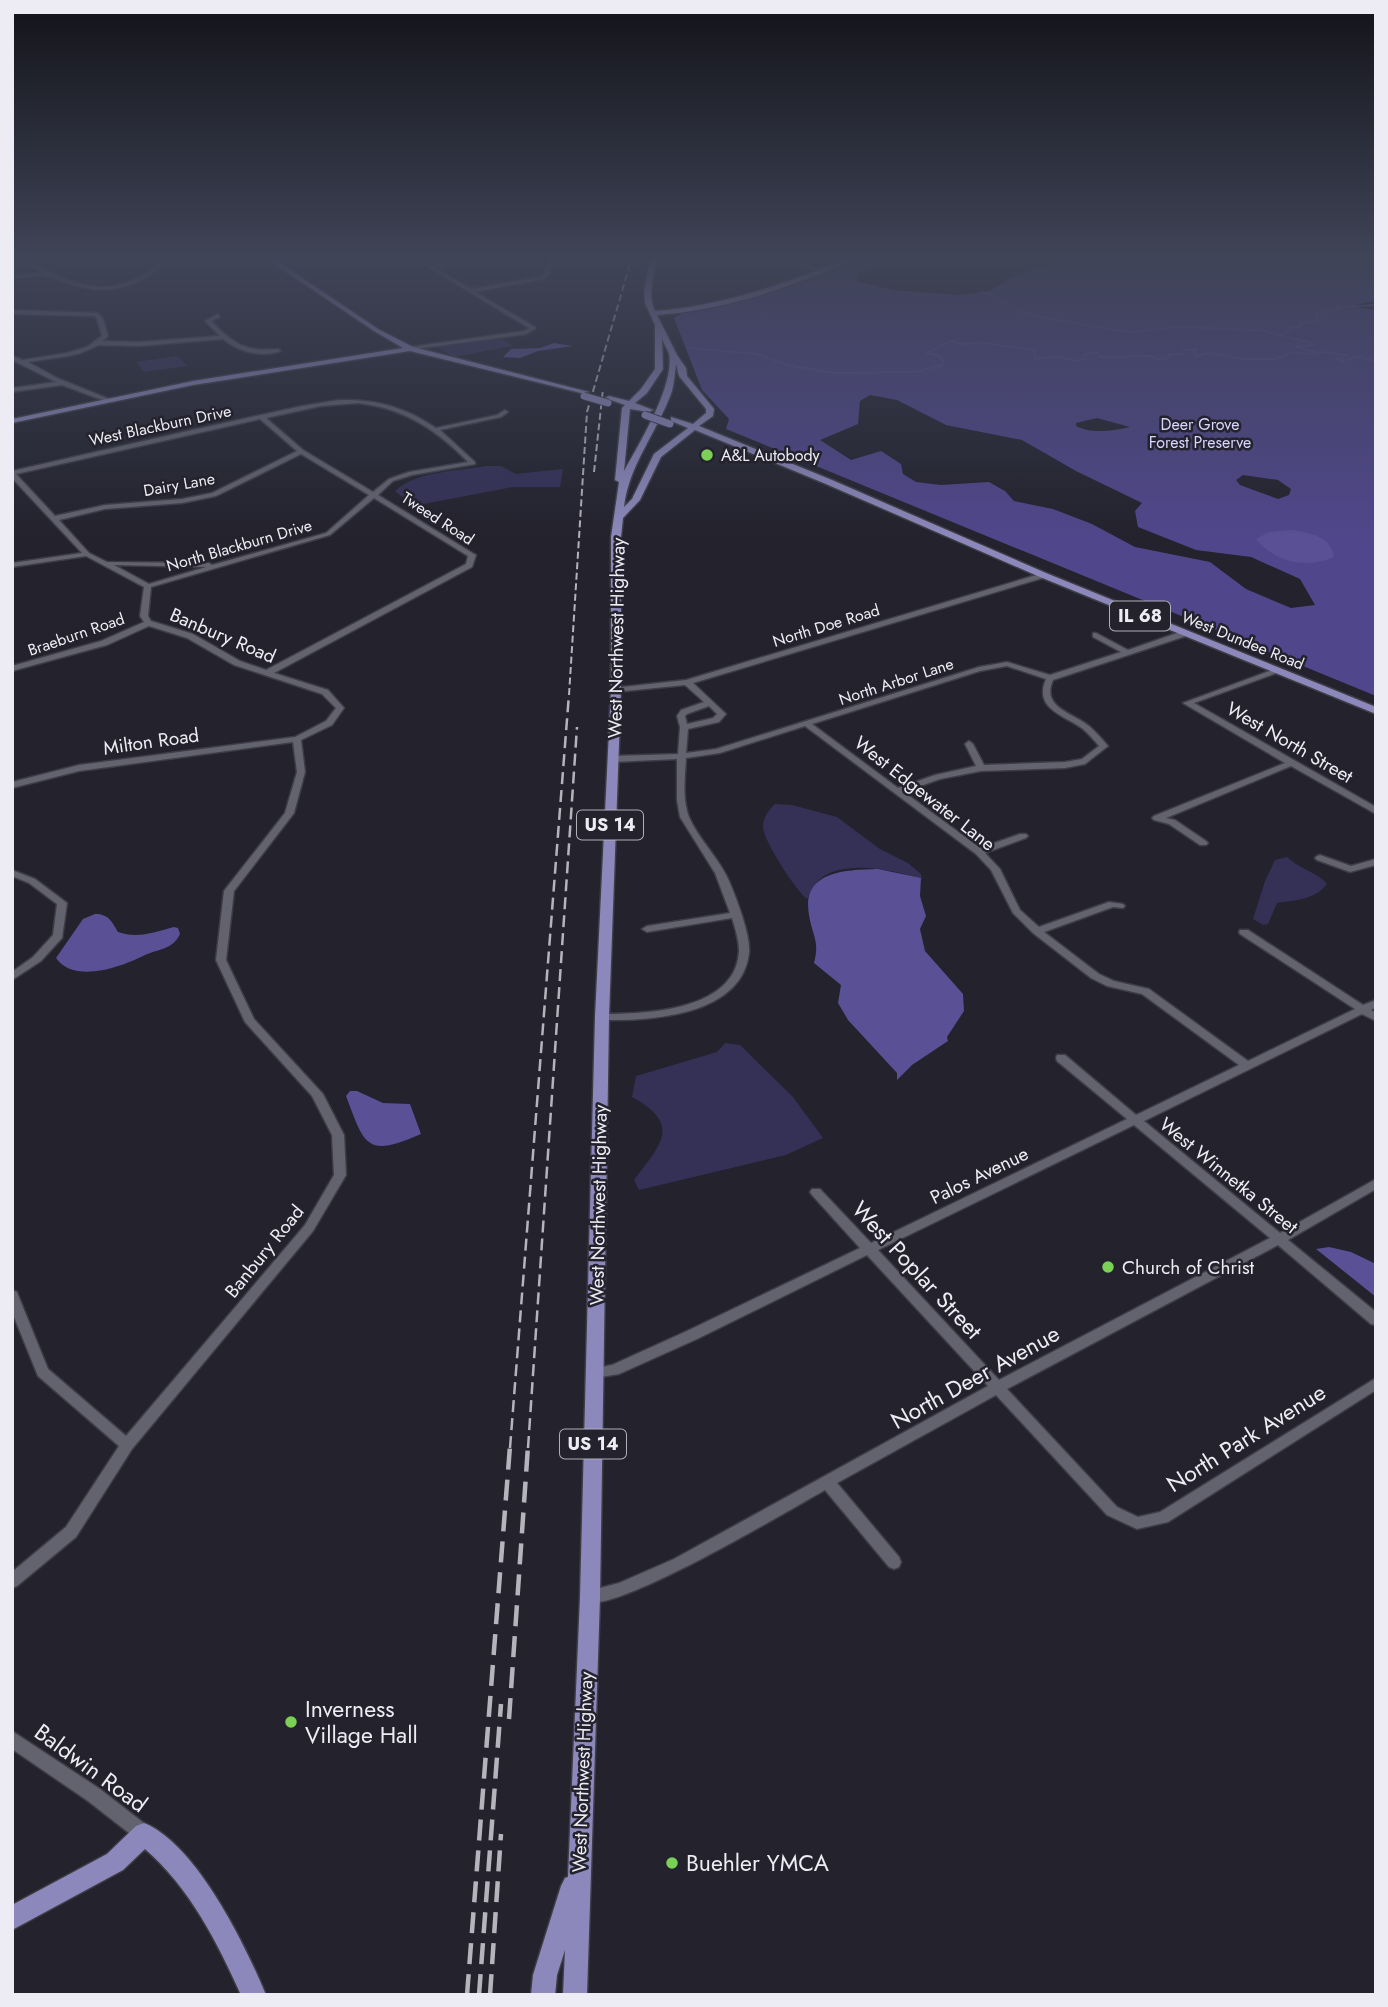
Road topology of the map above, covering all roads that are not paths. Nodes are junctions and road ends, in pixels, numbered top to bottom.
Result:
1 (75, 351) edge
2 (250, 351) edge
3 (278, 351) dead end
4 (399, 351) edge
5 (416, 351) edge
6 (659, 351) edge
7 (671, 351) edge
8 (673, 355) junction
9 (12, 358) edge
10 (24, 361) junction
11 (62, 383) junction
12 (12, 390) edge
13 (644, 391) junction
14 (107, 400) junction
15 (608, 400) junction
16 (628, 406) junction
17 (505, 412) dead end
18 (261, 418) junction
19 (12, 421) edge
20 (693, 429) junction
21 (433, 430) junction
22 (707, 439) junction
23 (670, 444) junction
24 (301, 451) junction
25 (12, 473) edge
26 (622, 487) junction
27 (373, 494) junction
28 (619, 517) junction
29 (905, 517) junction
30 (53, 519) junction
31 (87, 554) junction
32 (103, 563) junction
33 (12, 565) edge
34 (218, 565) junction
35 (1043, 575) junction
36 (148, 586) junction
37 (149, 623) junction
38 (1183, 634) junction
39 (1096, 635) dead end
40 (1126, 652) junction
41 (12, 669) edge
42 (1278, 671) junction
43 (267, 673) junction
44 (1050, 678) junction
45 (687, 682) junction
46 (615, 690) junction
47 (710, 703) junction
48 (1376, 711) edge
49 (807, 724) junction
50 (684, 727) junction
51 (297, 739) junction
52 (969, 744) dead end
53 (682, 756) junction
54 (613, 759) junction
55 (1292, 763) junction
56 (981, 768) junction
57 (12, 785) edge
58 (898, 791) junction
59 (1376, 811) edge
60 (1023, 836) dead end
61 (1203, 843) dead end
62 (979, 852) junction
63 (1320, 858) dead end
64 (1376, 862) edge
65 (12, 873) edge
66 (1119, 906) dead end
67 (734, 915) junction
68 (647, 929) dead end
69 (1037, 931) junction
70 (1244, 932) dead end
71 (12, 977) edge
72 (1376, 1003) edge
73 (1363, 1010) junction
74 (602, 1017) junction
75 (1376, 1018) edge
76 (1061, 1058) dead end
77 (1247, 1065) junction
78 (1134, 1120) junction
79 (1376, 1183) edge
80 (816, 1192) dead end
81 (1279, 1239) junction
82 (868, 1248) junction
83 (12, 1295) edge
84 (1376, 1320) edge
85 (594, 1373) junction
86 (1376, 1383) edge
87 (998, 1387) junction
88 (127, 1446) junction
89 (828, 1482) junction
90 (1137, 1523) joint
91 (894, 1562) dead end
92 (12, 1581) edge
93 (590, 1597) junction
94 (12, 1739) edge
95 (144, 1834) junction
96 (578, 1871) junction
97 (12, 1919) edge
98 (254, 1995) edge
99 (543, 1995) edge
100 (575, 1995) edge

1 - 10 street
2 - 3 street
4 - 14 main road
5 - 15 main road, IL 68, bridge
6 - 13 main road
7 - 8 main road, US 14
8 - 20 main road
8 - 26 main road, West Northwest Highway / US 14
9 - 10 street
10 - 11 street
11 - 12 street
11 - 14 street
13 - 15 main road
13 - 16 main road
14 - 19 main road
15 - 16 main road, IL 68
16 - 20 main road, West Dundee Road / IL 68, bridge
16 - 26 main road
17 - 21 street
18 - 21 street, West Blackburn Drive
18 - 24 street, Tweed Road
18 - 25 street, West Blackburn Drive
20 - 22 main road, West Dundee Road / IL 68
20 - 23 main road
20 - 29 main road, West Dundee Road / IL 68
21 - 27 street, North Blackburn Drive
22 - 23 main road
22 - 29 main road, West Dundee Road / IL 68
23 - 28 main road
24 - 27 street, Tweed Road
24 - 30 street, Dairy Lane
25 - 30 street
26 - 28 main road, West Northwest Highway / US 14
27 - 34 street, North Blackburn Drive
27 - 43 street, Tweed Road
28 - 46 main road, West Northwest Highway / US 14
29 - 35 main road, West Dundee Road / IL 68
30 - 31 street
31 - 32 street
31 - 33 street
32 - 34 street
32 - 36 street
34 - 36 street, North Blackburn Drive
35 - 38 main road, West Dundee Road / IL 68
35 - 45 street, North Doe Road
36 - 37 street, Banbury Road
37 - 41 street, Braeburn Road
37 - 43 street, Banbury Road
38 - 40 street
38 - 42 main road, West Dundee Road / IL 68
39 - 40 street
40 - 44 street
42 - 48 main road, West Dundee Road / IL 68
42 - 55 street, West North Street
43 - 51 street, Banbury Road
44 - 49 street, North Arbor Lane
44 - 56 street
45 - 46 street, North Doe Road
45 - 47 street
46 - 54 main road, West Northwest Highway / US 14
47 - 50 street
47 - 50 street
49 - 53 street, North Arbor Lane
49 - 58 street, West Edgewater Lane
50 - 53 street
51 - 57 street, Milton Road
51 - 88 street, Banbury Road
52 - 56 street
53 - 54 street, North Arbor Lane
53 - 67 street
54 - 74 main road, West Northwest Highway / US 14
55 - 59 street, West North Street
55 - 61 street
56 - 58 street
58 - 62 street, West Edgewater Lane
60 - 62 street
62 - 69 street, West Edgewater Lane
63 - 64 street
65 - 71 street
66 - 69 street
67 - 68 street
67 - 74 street
69 - 77 street, West Edgewater Lane
70 - 73 street
72 - 73 street, Palos Avenue
73 - 75 street
73 - 77 street, Palos Avenue
74 - 85 main road, West Northwest Highway / US 14
76 - 78 street, West Winnetka Street
77 - 78 street, Palos Avenue
78 - 81 street, West Winnetka Street
78 - 82 street, Palos Avenue
79 - 81 street, North Deer Avenue
80 - 82 street, West Poplar Street
81 - 84 street, West Winnetka Street
81 - 87 street, North Deer Avenue
82 - 85 street, Palos Avenue
82 - 87 street, West Poplar Street
83 - 88 street
85 - 93 main road, West Northwest Highway / US 14
86 - 90 street, North Park Avenue
87 - 89 street, North Deer Avenue
87 - 90 street, West Poplar Street
88 - 92 street, Banbury Road
89 - 91 street
89 - 93 street, North Deer Avenue
93 - 96 main road, West Northwest Highway / US 14
94 - 95 street, Baldwin Road
95 - 97 main road
95 - 98 main road
96 - 99 main road
96 - 100 main road, West Northwest Highway / US 14

